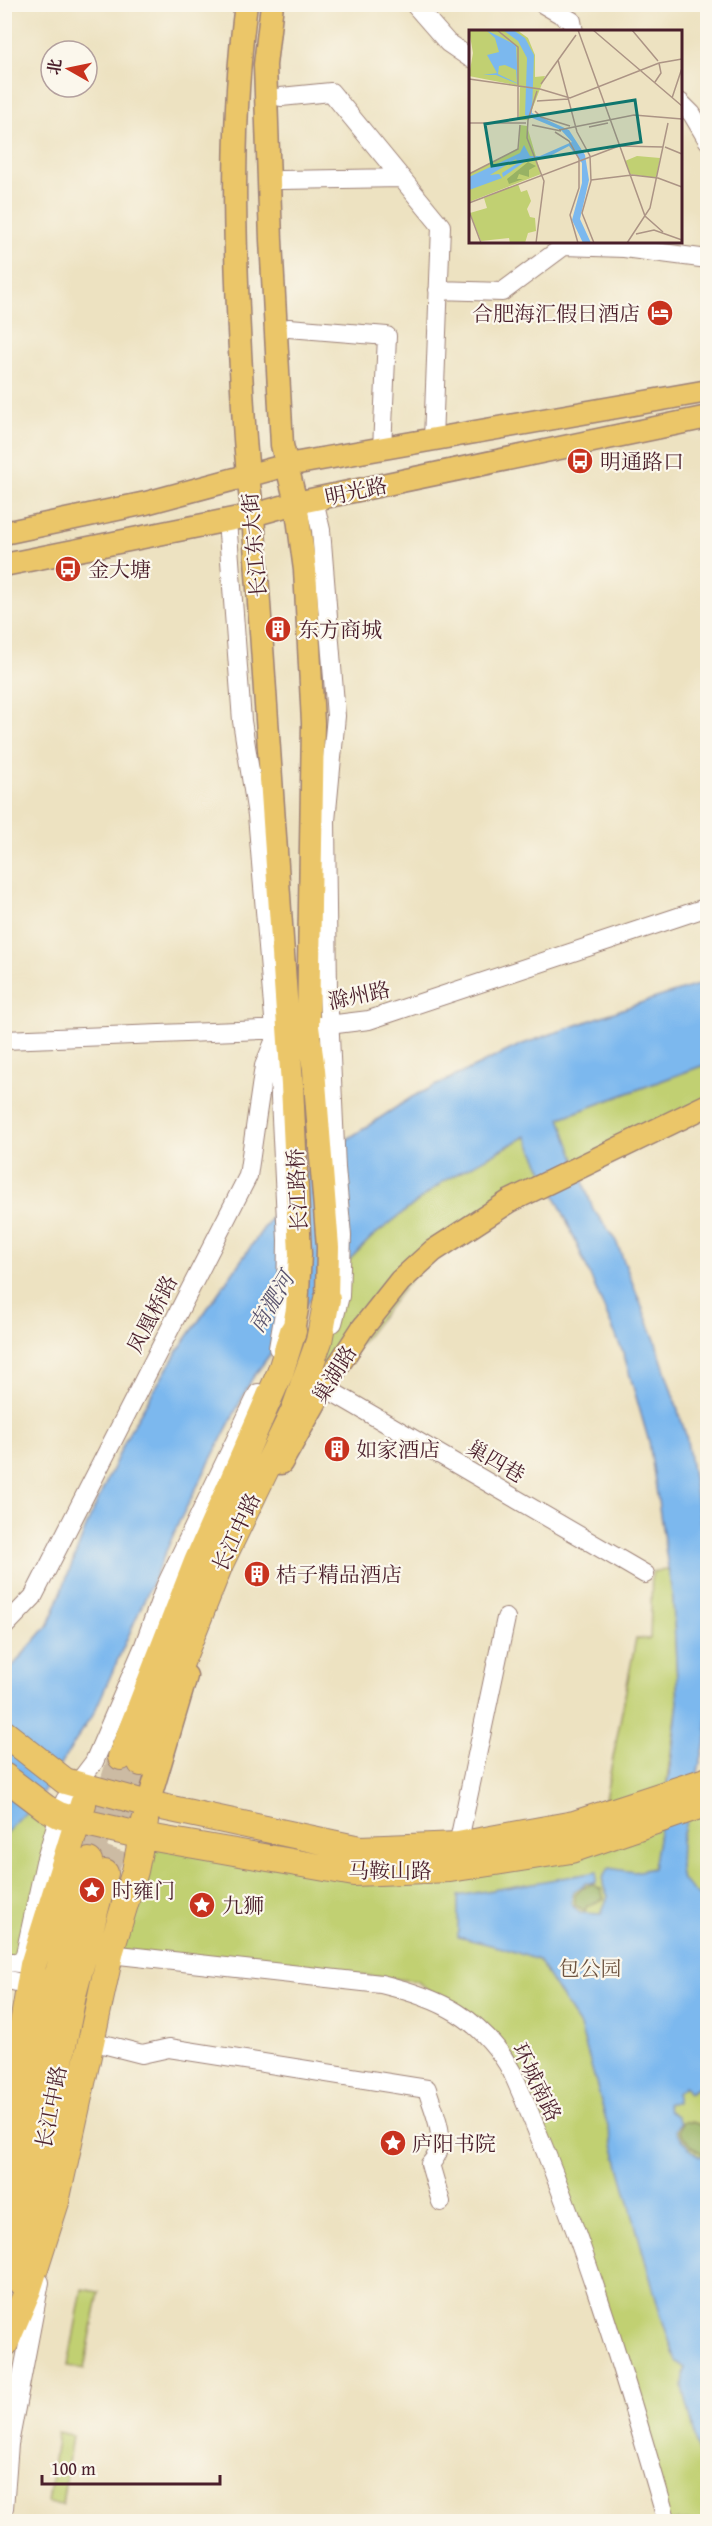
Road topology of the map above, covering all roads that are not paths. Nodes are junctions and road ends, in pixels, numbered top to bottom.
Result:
1 (246, 4) edge
2 (272, 4) edge
3 (414, 4) edge
4 (543, 4) edge
5 (574, 30) edge
6 (469, 57) edge
7 (280, 97) dead end
8 (686, 108) edge
9 (708, 126) edge
10 (708, 141) edge
11 (402, 178) junction
12 (281, 180) dead end
13 (708, 259) edge
14 (438, 290) junction
15 (289, 328) dead end
16 (708, 391) edge
17 (708, 417) edge
18 (433, 440) junction
19 (382, 449) junction
20 (287, 465) junction
21 (247, 475) junction
22 (305, 502) junction
23 (253, 515) junction
24 (227, 520) junction
25 (4, 533) edge
26 (4, 565) edge
27 (708, 907) edge
28 (708, 918) edge
29 (300, 1033) junction
30 (4, 1040) edge
31 (4, 1050) edge
32 (323, 1070) joint
33 (286, 1081) junction
34 (708, 1105) edge
35 (334, 1298) junction
36 (293, 1331) joint
37 (324, 1387) junction
38 (290, 1441) junction
39 (253, 1495) junction
40 (645, 1574) dead end
41 (506, 1618) dead end
42 (4, 1627) edge
43 (4, 1734) edge
44 (4, 1776) edge
45 (77, 1784) junction
46 (706, 1786) edge
47 (147, 1804) junction
48 (651, 1811) junction
49 (68, 1818) junction
50 (143, 1836) junction
51 (458, 1845) junction
52 (110, 1954) junction
53 (4, 1961) edge
54 (22, 1975) edge
55 (91, 2041) junction
56 (4, 2065) edge
57 (4, 2136) edge
58 (56, 2202) junction
59 (441, 2202) dead end
60 (4, 2241) edge
61 (4, 2344) edge
62 (4, 2508) edge
63 (667, 2522) edge

1 - 21 main road, 长江东大街
2 - 20 main road, 长江东大街
3 - 6 street
4 - 5 street
7 - 11 street
8 - 9 street
8 - 10 street
11 - 12 street
11 - 14 street
13 - 14 street
14 - 18 street
15 - 19 street
16 - 18 main road, 明光路
17 - 22 main road, 明光路
18 - 19 main road, 明光路
19 - 20 main road, 明光路
20 - 21 main road, 明光路
20 - 22 main road, 长江东大街
21 - 23 main road, 长江东大街
21 - 25 main road, 明光路
22 - 23 main road, 明光路
22 - 29 main road, 长江东大街
23 - 24 main road, 明光路
23 - 29 main road, 长江东大街
24 - 26 main road, 明光路
24 - 29 street
27 - 29 street, 滁州路
28 - 29 street, 滁州路
29 - 30 street, 滁州路
29 - 31 street, 滁州路
29 - 32 main road, 长江东大街
29 - 33 main road, 长江东大街
29 - 42 street, 凤凰桥路
32 - 35 main road, 长江路桥
33 - 36 main road, 长江路桥
33 - 45 street
34 - 37 main road, 巢湖路
35 - 38 street
35 - 39 highway, 长江中路
36 - 39 highway, 长江中路
37 - 38 main road, 巢湖路
37 - 40 street, 巢四巷
38 - 39 street
38 - 47 main road, 巢湖路
41 - 51 street
43 - 45 highway
44 - 49 highway, 马鞍山路
45 - 47 highway, 马鞍山路
45 - 49 highway
46 - 48 highway, 马鞍山路
47 - 50 highway
47 - 51 highway, 马鞍山路
48 - 50 highway, 马鞍山路
48 - 51 highway, 马鞍山路
49 - 50 highway, 马鞍山路
49 - 54 highway
50 - 52 highway
52 - 55 highway
52 - 63 street, 环城南路
53 - 54 street
54 - 56 street
54 - 57 highway
55 - 58 highway
55 - 59 street
58 - 61 highway
58 - 62 street
60 - 61 highway, 长江中路

